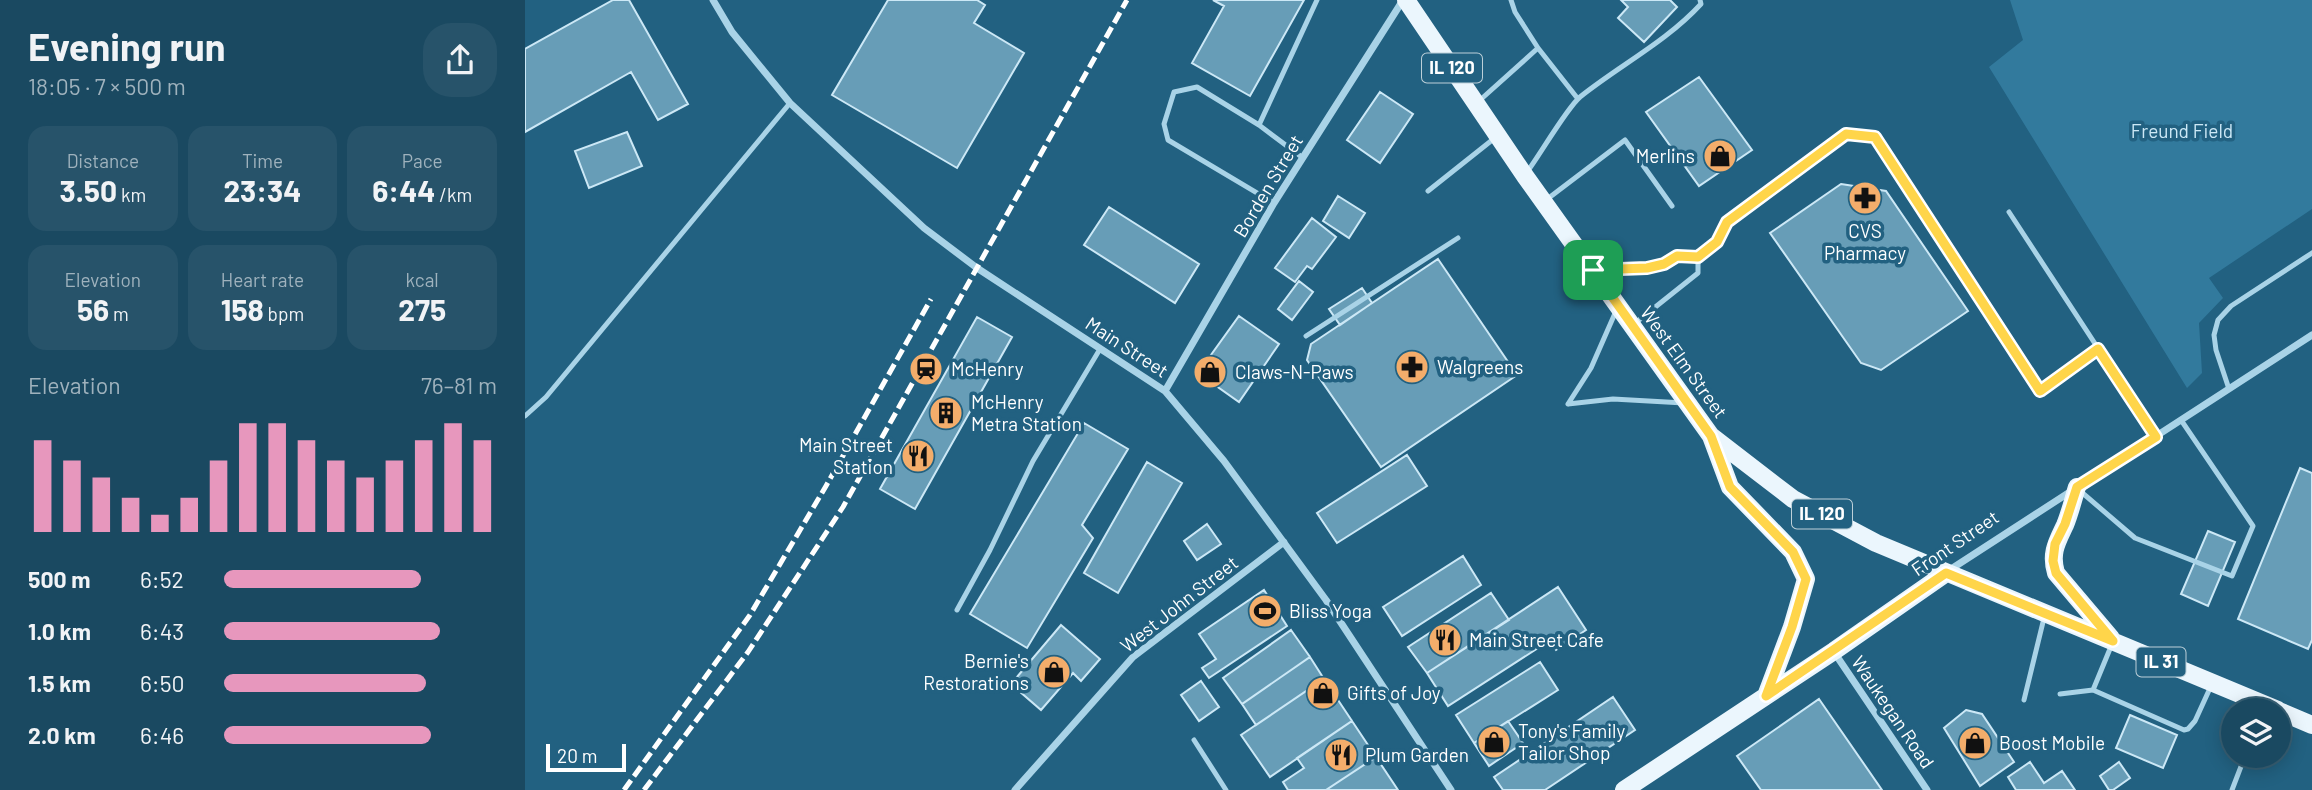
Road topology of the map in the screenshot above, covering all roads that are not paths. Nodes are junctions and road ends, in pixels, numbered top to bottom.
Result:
1 (713, 0) edge
2 (1317, 0) edge
3 (1405, 0) edge
4 (1511, 0) edge
5 (1700, 0) edge
6 (1538, 48) junction
7 (1578, 99) junction
8 (790, 103) junction
9 (1476, 103) junction
10 (1259, 125) junction
11 (1498, 135) junction
12 (1303, 158) junction
13 (1525, 176) junction
14 (1428, 191) dead end
15 (1544, 202) junction
16 (1274, 203) junction
17 (1672, 206) dead end
18 (2009, 212) dead end
19 (1458, 238) dead end
20 (2312, 253) edge
21 (1698, 257) junction
22 (1593, 270) junction
23 (1618, 305) junction
24 (1632, 326) junction
25 (2312, 335) edge
26 (1306, 336) dead end
27 (1100, 349) junction
28 (2098, 349) junction
29 (2229, 389) junction
30 (1165, 391) junction
31 (1687, 403) junction
32 (525, 416) edge
33 (2181, 420) junction
34 (1711, 436) junction
35 (2156, 437) junction
36 (2077, 487) junction
37 (1284, 542) junction
38 (1946, 573) junction
39 (957, 610) dead end
40 (2045, 613) junction
41 (2113, 641) junction
42 (1834, 651) junction
43 (2213, 683) junction
44 (2093, 690) junction
45 (2060, 694) dead end
46 (1766, 696) junction
47 (2246, 698) edge
48 (2024, 700) dead end
49 (2291, 717) edge
50 (2312, 725) edge
51 (1194, 740) dead end
52 (2240, 768) edge
53 (1015, 790) edge
54 (1226, 790) edge
55 (1451, 790) edge
56 (1624, 790) edge
57 (1927, 790) edge
58 (2232, 790) edge

1 - 8 street, Main Street
2 - 10 lane
3 - 9 main road, West Elm Street / IL 120
3 - 12 street, Borden Street
4 - 6 lane
5 - 7 lane
6 - 7 lane
6 - 9 lane
7 - 13 lane
8 - 27 street, Main Street
8 - 32 lane
9 - 11 main road, West Elm Street / IL 120
10 - 12 lane
10 - 16 lane
11 - 13 main road, West Elm Street / IL 120
11 - 14 lane
12 - 16 street, Borden Street
13 - 15 main road, West Elm Street / IL 120
15 - 17 lane
15 - 22 main road, West Elm Street / IL 120
16 - 30 street, Borden Street
18 - 28 lane
19 - 26 lane
20 - 29 lane
21 - 22 lane
21 - 24 lane
21 - 28 lane
22 - 23 main road, West Elm Street / IL 120
23 - 24 main road, West Elm Street / IL 120
23 - 31 lane
24 - 31 main road, West Elm Street / IL 120
25 - 29 street, Front Street
27 - 30 street, Main Street
27 - 39 lane
28 - 35 lane
29 - 33 street, Front Street
30 - 37 street, Main Street
31 - 34 main road, West Elm Street / IL 120
33 - 35 street, Front Street
33 - 36 lane
34 - 38 main road, West Elm Street / IL 120
34 - 46 main road
35 - 36 street, Front Street
36 - 38 street, Front Street
36 - 41 main road
37 - 53 street, West John Street
37 - 55 street, Main Street
38 - 40 main road, West Elm Street / IL 31
38 - 42 main road, Front Street
40 - 41 main road, West Elm Street / IL 31
40 - 48 lane
41 - 43 main road, West Elm Street / IL 31
41 - 44 lane
42 - 46 main road, Front Street
42 - 57 street, Waukegan Road
43 - 44 lane
43 - 47 main road, West Elm Street / IL 31
44 - 45 lane
46 - 56 main road, Front Street
49 - 50 main road, West Elm Street / IL 31
51 - 54 lane
52 - 58 lane

